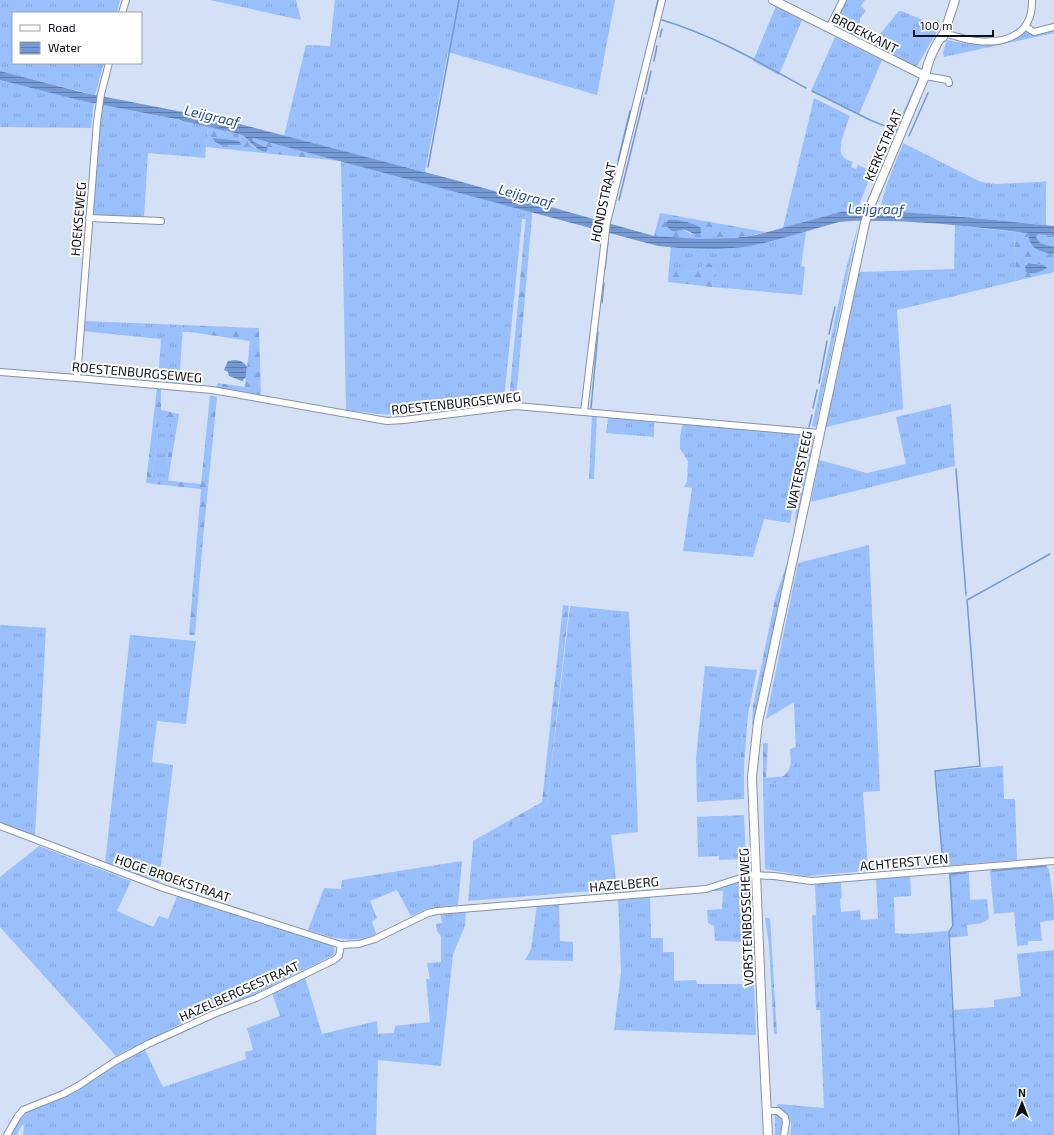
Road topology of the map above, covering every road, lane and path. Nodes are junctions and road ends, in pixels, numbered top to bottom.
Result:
1 (126, 0) edge
2 (662, 0) edge
3 (774, 0) edge
4 (843, 0) edge
5 (955, 0) edge
6 (1032, 0) edge
7 (122, 12) edge
8 (1026, 27) junction
9 (1054, 27) edge
10 (829, 28) junction
11 (944, 33) junction
12 (109, 64) edge
13 (925, 76) junction
14 (949, 83) dead end
15 (89, 218) junction
16 (161, 221) dead end
17 (865, 223) joint
18 (0, 372) edge
19 (77, 378) junction
20 (584, 412) junction
21 (820, 433) junction
22 (758, 722) joint
23 (0, 826) edge
24 (1054, 861) edge
25 (756, 875) junction
26 (341, 945) junction
27 (767, 1111) junction
28 (7, 1135) edge
29 (768, 1135) edge
30 (784, 1135) edge

1 - 7 street
2 - 20 street, HONDSTRAAT
3 - 10 street, BROEKKANT
4 - 10 street
5 - 11 street, KERKSTRAAT
6 - 8 street
8 - 9 street
8 - 11 street
10 - 13 street, BROEKKANT
11 - 13 street, KERKSTRAAT
12 - 15 street, HOEKSEWEG
13 - 14 street
13 - 17 street, KERKSTRAAT
15 - 16 street
15 - 19 street, HOEKSEWEG
17 - 21 street, WATERSTEEG
18 - 19 street, ROESTENBURGSEWEG
19 - 20 street, ROESTENBURGSEWEG
20 - 21 street, ROESTENBURGSEWEG
21 - 22 street, WATERSTEEG
22 - 25 street, VORSTENBOSSCHEWEG
23 - 26 street, HOGE BROEKSTRAAT
24 - 25 street, ACHTERST VEN
25 - 26 street, HAZELBERG
25 - 27 street, VORSTENBOSSCHEWEG
26 - 28 street, HAZELBERGSESTRAAT
27 - 29 street, VORSTENBOSSCHEWEG
27 - 30 street

